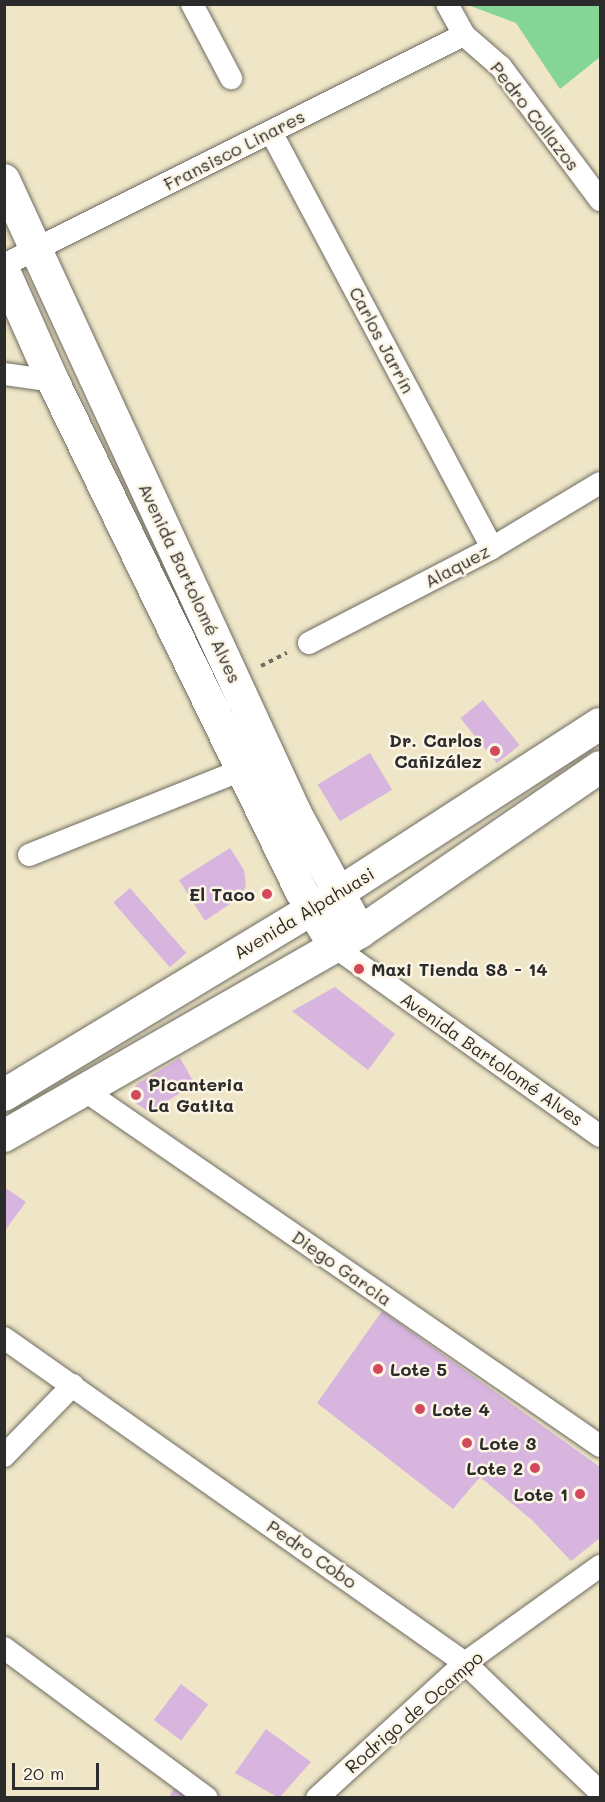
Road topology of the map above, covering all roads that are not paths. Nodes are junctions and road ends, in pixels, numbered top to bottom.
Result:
1 (192, 4) edge
2 (447, 4) edge
3 (464, 35) junction
4 (231, 78) dead end
5 (271, 132) junction
6 (4, 180) edge
7 (600, 200) edge
8 (36, 249) junction
9 (4, 265) edge
10 (4, 271) edge
11 (4, 374) edge
12 (53, 381) junction
13 (600, 483) edge
14 (492, 548) junction
15 (309, 643) road end
16 (600, 724) edge
17 (242, 770) junction
18 (597, 774) edge
19 (29, 855) dead end
20 (337, 894) junction
21 (310, 909) junction
22 (348, 939) junction
23 (84, 1090) junction
24 (4, 1095) edge
25 (4, 1136) edge
26 (600, 1136) edge
27 (4, 1338) edge
28 (73, 1385) junction
29 (600, 1446) edge
30 (4, 1456) edge
31 (600, 1566) edge
32 (4, 1648) edge
33 (465, 1663) junction
34 (600, 1792) edge
35 (207, 1797) edge
36 (317, 1797) edge

1 - 4 street
2 - 3 street, Pedro Collazos
3 - 5 street, Fransisco Linares
3 - 7 street, Pedro Collazos
5 - 8 street, Fransisco Linares
5 - 14 street, Carlos Jarrín
6 - 8 main road, Avenida Bartolomé Alves
8 - 9 street, Fransisco Linares
8 - 20 main road, Avenida Bartolomé Alves
10 - 12 main road, Avenida Bartolomé Alves
11 - 12 street
12 - 17 main road, Avenida Bartolomé Alves
13 - 14 street, Alaquez
14 - 15 street, Alaquez
16 - 20 main road, Avenida Alpahuasi
17 - 19 street
17 - 21 main road, Avenida Bartolomé Alves
18 - 22 main road
20 - 21 main road, Avenida Alpahuasi
20 - 22 main road, Avenida Bartolomé Alves
21 - 22 main road, Avenida Bartolomé Alves
21 - 24 main road, Avenida Alpahuasi
22 - 23 main road
22 - 26 street, Avenida Bartolomé Alves
23 - 25 main road
23 - 29 street, Diego Garcia
27 - 28 street, Pedro Cobo
28 - 30 street
28 - 33 street, Pedro Cobo
31 - 33 street, Rodrigo de Ocampo
32 - 35 street
33 - 34 street, Pedro Cobo
33 - 36 street, Rodrigo de Ocampo

